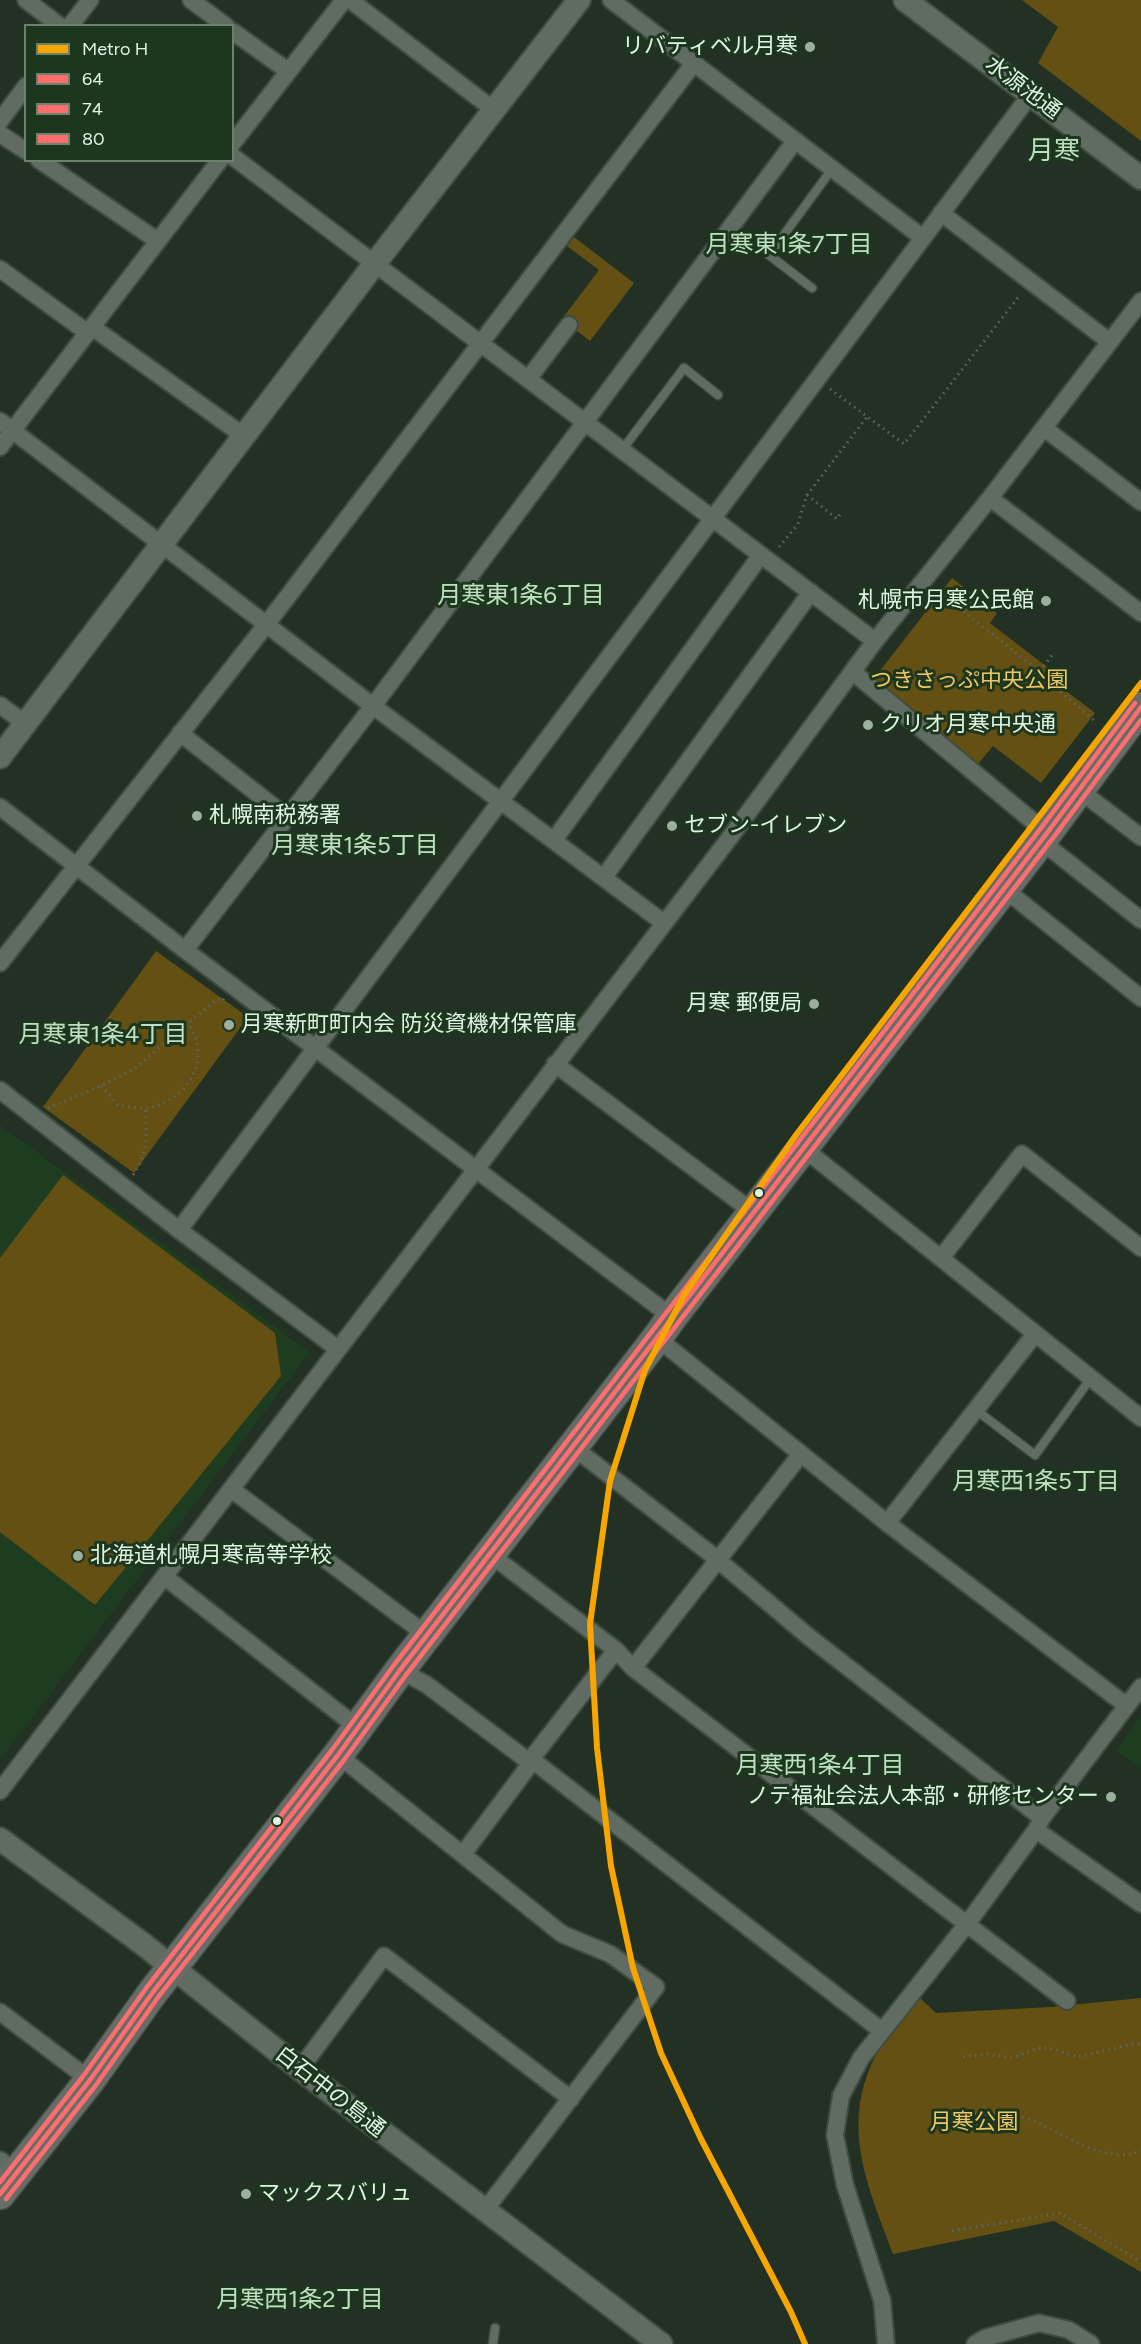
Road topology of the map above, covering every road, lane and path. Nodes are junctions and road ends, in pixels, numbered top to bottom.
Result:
1 (26, 0) edge
2 (90, 0) edge
3 (190, 0) edge
4 (344, 0) edge
5 (351, 0) edge
6 (579, 0) edge
7 (611, 0) edge
8 (905, 0) edge
9 (57, 24) edge
10 (72, 24) edge
11 (223, 24) edge
12 (234, 31) edge
13 (694, 63) junction
14 (288, 71) junction
15 (24, 89) edge
16 (1031, 94) junction
17 (494, 110) junction
18 (0, 121) edge
19 (0, 134) edge
20 (234, 141) edge
21 (795, 141) junction
22 (24, 150) edge
23 (234, 157) edge
24 (42, 162) edge
25 (218, 162) edge
26 (832, 169) junction
27 (1141, 178) edge
28 (941, 213) junction
29 (923, 238) junction
30 (158, 242) junction
31 (376, 262) junction
32 (0, 269) edge
33 (812, 288) dead end
34 (1025, 289) dead end
35 (1141, 301) edge
36 (569, 325) dead end
37 (90, 330) junction
38 (1110, 342) junction
39 (482, 344) junction
40 (528, 379) junction
41 (824, 384) dead end
42 (718, 394) dead end
43 (867, 417) junction
44 (585, 422) junction
45 (6, 426) edge
46 (1044, 428) junction
47 (244, 436) junction
48 (0, 447) edge
49 (622, 450) junction
50 (807, 495) junction
51 (990, 498) junction
52 (1141, 502) edge
53 (841, 513) dead end
54 (712, 519) junction
55 (163, 544) junction
56 (778, 548) dead end
57 (760, 555) junction
58 (811, 592) junction
59 (940, 593) dead end
60 (1141, 613) edge
61 (266, 625) junction
62 (875, 641) junction
63 (1052, 655) dead end
64 (1040, 671) junction
65 (853, 672) junction
66 (0, 705) edge
67 (373, 706) junction
68 (1141, 707) edge
69 (1096, 722) dead end
70 (26, 724) junction
71 (180, 733) junction
72 (0, 757) edge
73 (1079, 790) junction
74 (501, 801) junction
75 (0, 807) edge
76 (288, 817) junction
77 (1044, 837) junction
78 (1141, 837) edge
79 (554, 840) junction
80 (76, 866) junction
81 (604, 877) junction
82 (1003, 888) junction
83 (1141, 920) edge
84 (664, 923) junction
85 (185, 950) junction
86 (0, 963) edge
87 (227, 994) dead end
88 (1141, 998) edge
89 (188, 1023) junction
90 (316, 1047) junction
91 (555, 1064) junction
92 (101, 1086) junction
93 (0, 1090) edge
94 (146, 1108) junction
95 (45, 1110) dead end
96 (803, 1148) junction
97 (475, 1169) junction
98 (132, 1175) dead end
99 (753, 1212) junction
100 (180, 1230) junction
101 (1141, 1248) edge
102 (941, 1258) junction
103 (664, 1328) junction
104 (1035, 1334) junction
105 (338, 1349) junction
106 (1091, 1378) junction
107 (976, 1410) junction
108 (1141, 1418) edge
109 (573, 1447) junction
110 (801, 1454) junction
111 (231, 1489) junction
112 (887, 1523) junction
113 (490, 1555) junction
114 (718, 1561) junction
115 (165, 1577) junction
116 (428, 1636) junction
117 (616, 1650) junction
118 (633, 1668) junction
119 (400, 1670) junction
120 (1141, 1687) edge
121 (1127, 1706) junction
122 (357, 1727) junction
123 (338, 1755) junction
124 (531, 1761) junction
125 (0, 1791) edge
126 (1039, 1824) junction
127 (0, 1839) edge
128 (463, 1854) junction
129 (1141, 1904) edge
130 (967, 1924) junction
131 (172, 1967) junction
132 (1067, 2001) dead end
133 (0, 2012) edge
134 (882, 2031) junction
135 (1141, 2044) edge
136 (963, 2056) dead end
137 (300, 2069) junction
138 (90, 2080) junction
139 (571, 2099) junction
140 (969, 2113) dead end
141 (1141, 2151) edge
142 (5, 2175) edge
143 (485, 2210) junction
144 (952, 2231) dead end
145 (1141, 2262) edge
146 (495, 2328) dead end
147 (493, 2344) edge
148 (661, 2344) edge
149 (886, 2344) edge
150 (975, 2344) edge
151 (1092, 2344) edge

1 - 9 street
2 - 10 street
3 - 11 street
4 - 14 street
5 - 17 street
6 - 17 street
7 - 13 street
8 - 16 street, 水源池通
12 - 14 street
13 - 21 street
13 - 39 street
14 - 20 street
15 - 18 street
16 - 27 street, 水源池通
16 - 28 street
17 - 31 street
19 - 22 street
21 - 26 street
21 - 44 street
23 - 31 street
24 - 30 street
25 - 30 street
26 - 29 street
26 - 33 lane
28 - 29 street
28 - 38 street
29 - 54 street
30 - 37 street
31 - 39 street
31 - 47 street
32 - 37 street
34 - 43 path
35 - 38 street
36 - 40 street
37 - 45 street
37 - 47 street
38 - 46 street
39 - 40 street
39 - 61 street
40 - 44 street
41 - 43 path
42 - 49 lane
43 - 50 path
44 - 49 street
44 - 67 street
45 - 48 street
45 - 55 street
46 - 51 street
46 - 52 street
47 - 55 street
49 - 54 street
50 - 53 path
50 - 56 path
51 - 60 street
51 - 62 street
54 - 57 street
54 - 74 street
55 - 61 street
55 - 70 street
57 - 58 street
57 - 79 street
58 - 62 street
58 - 81 street
59 - 64 path
61 - 67 street
61 - 71 street
62 - 65 street
63 - 64 path
64 - 69 path
65 - 77 street
65 - 84 street
66 - 70 street
67 - 74 street
67 - 76 street
68 - 73 highway
70 - 72 street
71 - 76 street
71 - 80 street
73 - 77 highway
73 - 78 street
74 - 79 street
74 - 90 street
75 - 80 street
76 - 85 street
77 - 82 highway
77 - 83 street
79 - 81 street
80 - 85 street
80 - 86 street
81 - 84 street
82 - 88 street
82 - 96 highway
84 - 91 street
85 - 90 street
87 - 89 path
89 - 92 path
89 - 94 path
90 - 97 street
90 - 100 street
91 - 97 street
91 - 99 street
92 - 94 path
92 - 95 path
93 - 100 street
94 - 98 path
96 - 99 highway
96 - 102 street
97 - 103 street
97 - 105 street
99 - 103 highway
100 - 105 street
101 - 102 street
102 - 104 street
103 - 109 highway
103 - 110 street
104 - 106 street
104 - 107 street
105 - 111 street
106 - 107 lane
106 - 108 street
107 - 112 street
109 - 113 highway
109 - 114 street
110 - 112 street
110 - 114 street
111 - 115 street
111 - 116 street
112 - 121 street
113 - 116 highway
113 - 117 street
114 - 118 street
114 - 126 street
115 - 122 street
115 - 125 street
116 - 119 highway
117 - 118 street
117 - 124 street
118 - 130 street
119 - 122 highway
119 - 124 street
120 - 121 street
121 - 126 street
122 - 123 highway
123 - 128 street
123 - 131 highway
124 - 128 street
124 - 134 street
126 - 129 street
126 - 130 street
127 - 131 street, 白石中の島通
128 - 139 street
130 - 132 street
130 - 134 street
131 - 137 street, 白石中の島通
131 - 138 highway
133 - 138 street
134 - 149 street
135 - 136 path
137 - 139 street
137 - 143 street, 白石中の島通
138 - 142 highway
139 - 143 street
140 - 141 path
143 - 148 street, 白石中の島通
144 - 145 path
146 - 147 lane
150 - 151 street

